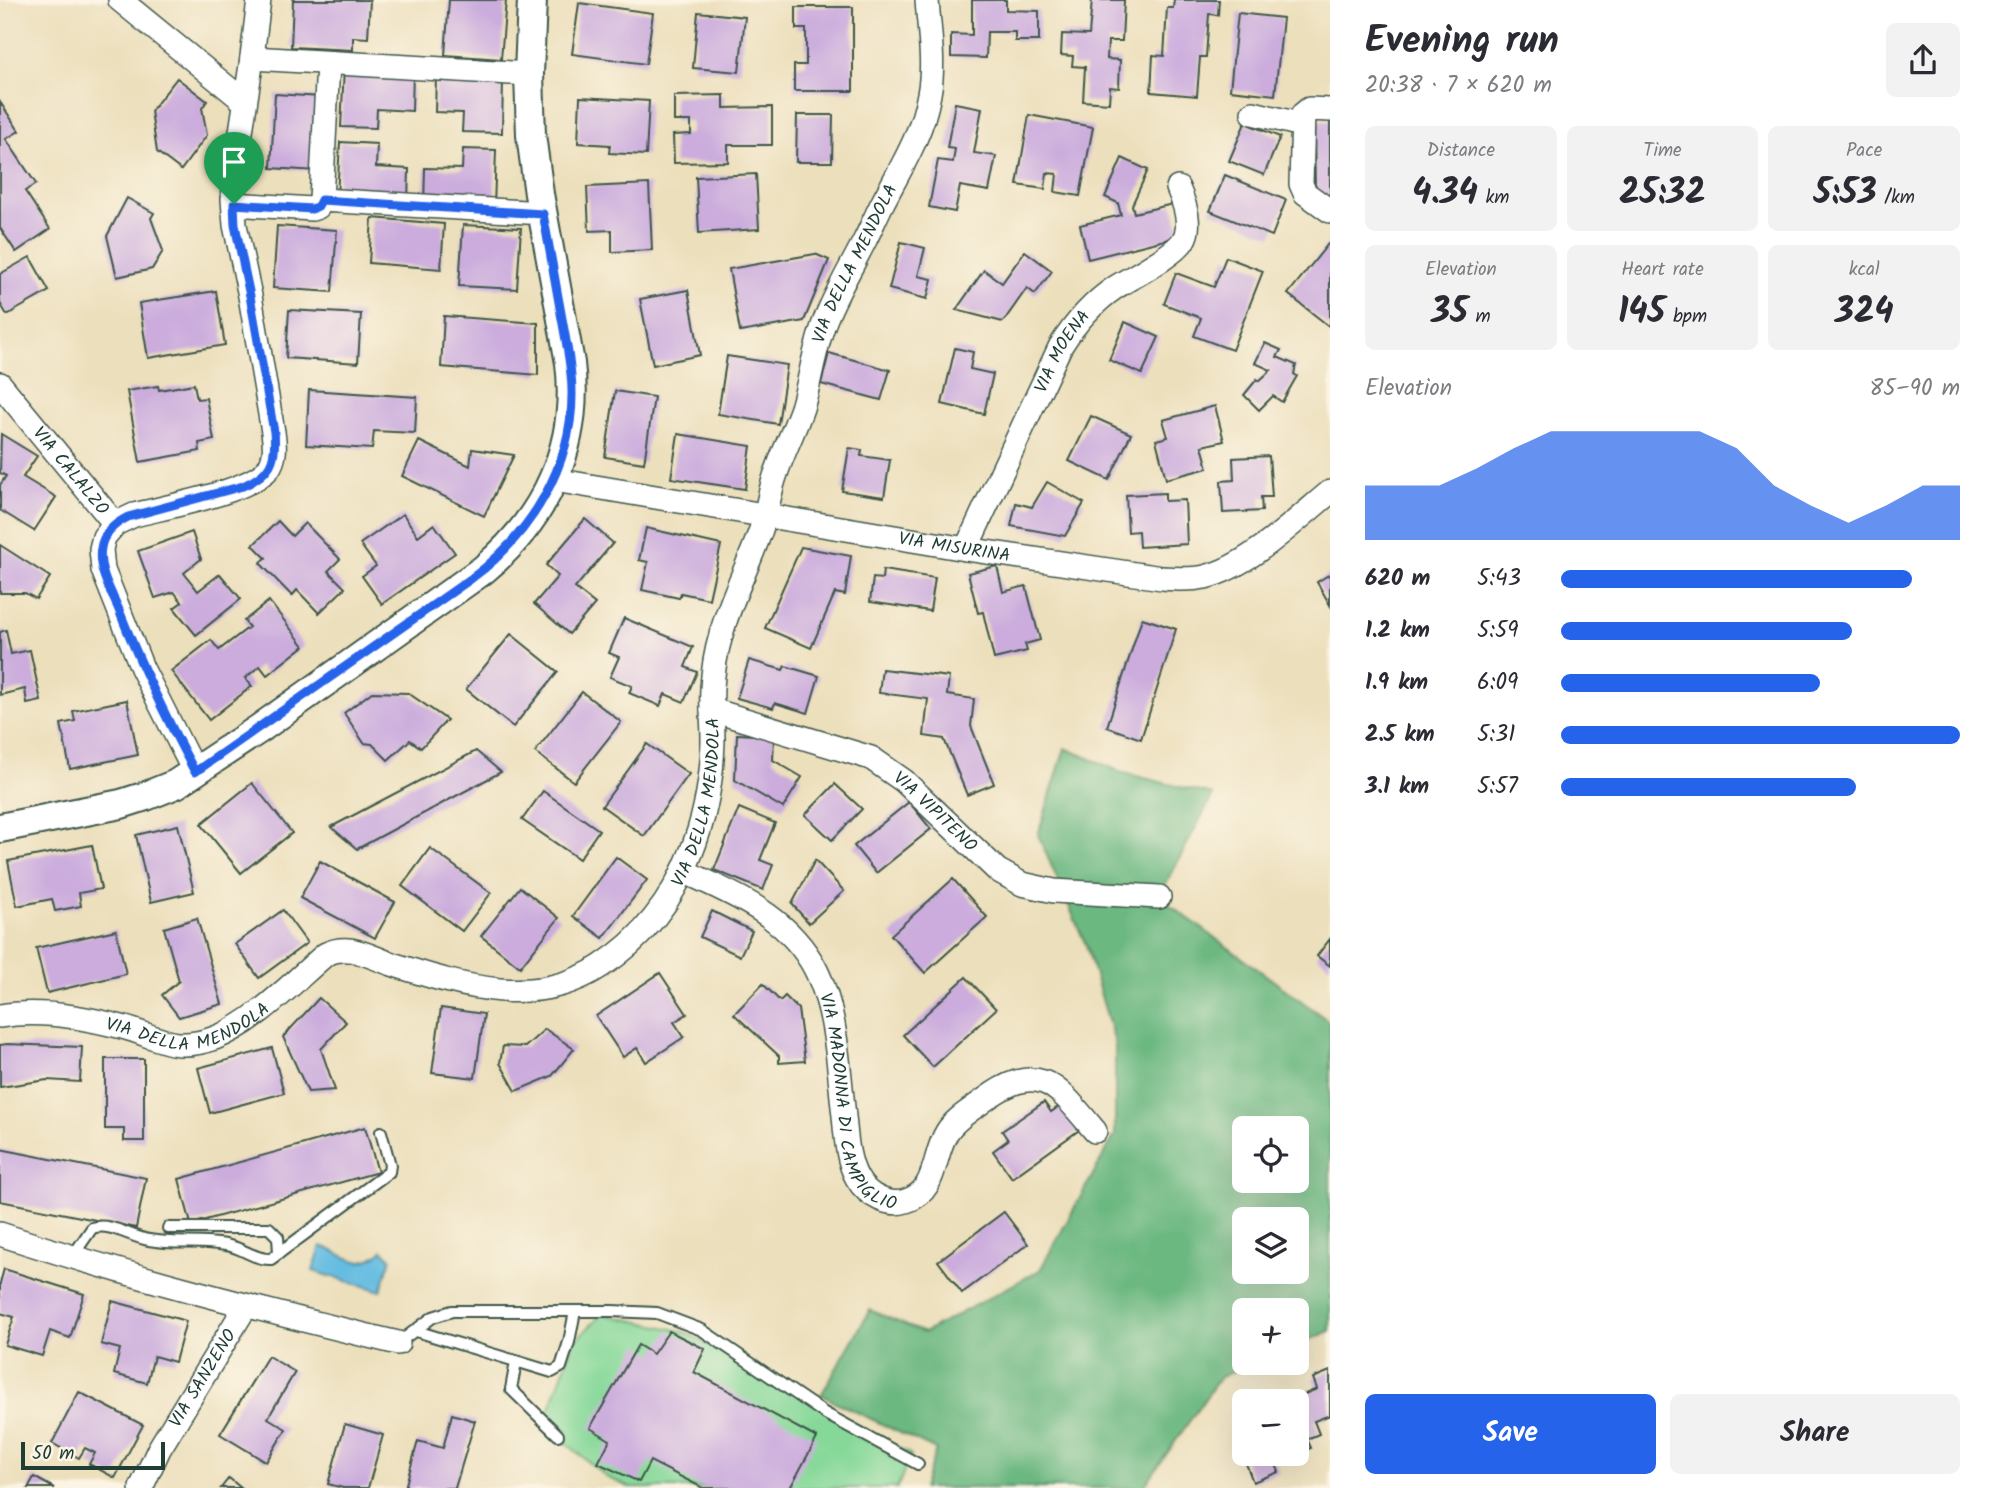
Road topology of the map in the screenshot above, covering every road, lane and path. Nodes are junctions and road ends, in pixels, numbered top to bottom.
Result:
1 (120, 0) edge
2 (259, 0) edge
3 (533, 0) edge
4 (928, 0) edge
5 (252, 58) junction
6 (328, 63) junction
7 (529, 74) junction
8 (245, 102) junction
9 (1330, 110) edge
10 (1253, 113) dead end
11 (1302, 125) junction
12 (1178, 188) dead end
13 (321, 200) junction
14 (234, 204) junction
15 (1330, 211) edge
16 (543, 214) junction
17 (0, 384) edge
18 (554, 480) junction
19 (1330, 492) edge
20 (765, 515) junction
21 (115, 524) junction
22 (966, 549) junction
23 (712, 710) junction
24 (195, 772) junction
25 (0, 828) edge
26 (683, 871) junction
27 (1159, 897) dead end
28 (0, 1016) edge
29 (1095, 1131) dead end
30 (381, 1132) dead end
31 (168, 1228) dead end
32 (0, 1234) edge
33 (279, 1253) junction
34 (72, 1257) junction
35 (246, 1306) junction
36 (575, 1311) junction
37 (407, 1337) junction
38 (516, 1362) junction
39 (558, 1435) dead end
40 (918, 1464) dead end
41 (141, 1488) edge

1 - 8 street
2 - 5 street
3 - 7 street
4 - 20 street, VIA DELLA MENDOLA
5 - 6 street
5 - 8 street
6 - 7 street
6 - 13 street
7 - 16 street
8 - 14 street
9 - 11 street
10 - 11 street
11 - 15 street
12 - 22 street, VIA MOENA
13 - 14 street
13 - 16 street
14 - 21 street
16 - 18 street
17 - 21 street, VIA CALALZO
18 - 20 street, VIA MISURINA
18 - 24 street
19 - 22 street, VIA MISURINA
20 - 22 street, VIA MISURINA
20 - 23 street, VIA DELLA MENDOLA
21 - 24 street
23 - 26 street, VIA DELLA MENDOLA
23 - 27 street, VIA VIPITENO
24 - 25 street
26 - 28 street, VIA DELLA MENDOLA
26 - 29 street, VIA MADONNA DI CAMPIGLIO
30 - 33 lane
31 - 33 lane
32 - 34 street
33 - 34 lane
34 - 35 street
35 - 37 street
35 - 41 street, VIA SANZENO
36 - 37 lane
36 - 38 lane
36 - 40 lane
37 - 38 lane
38 - 39 lane

